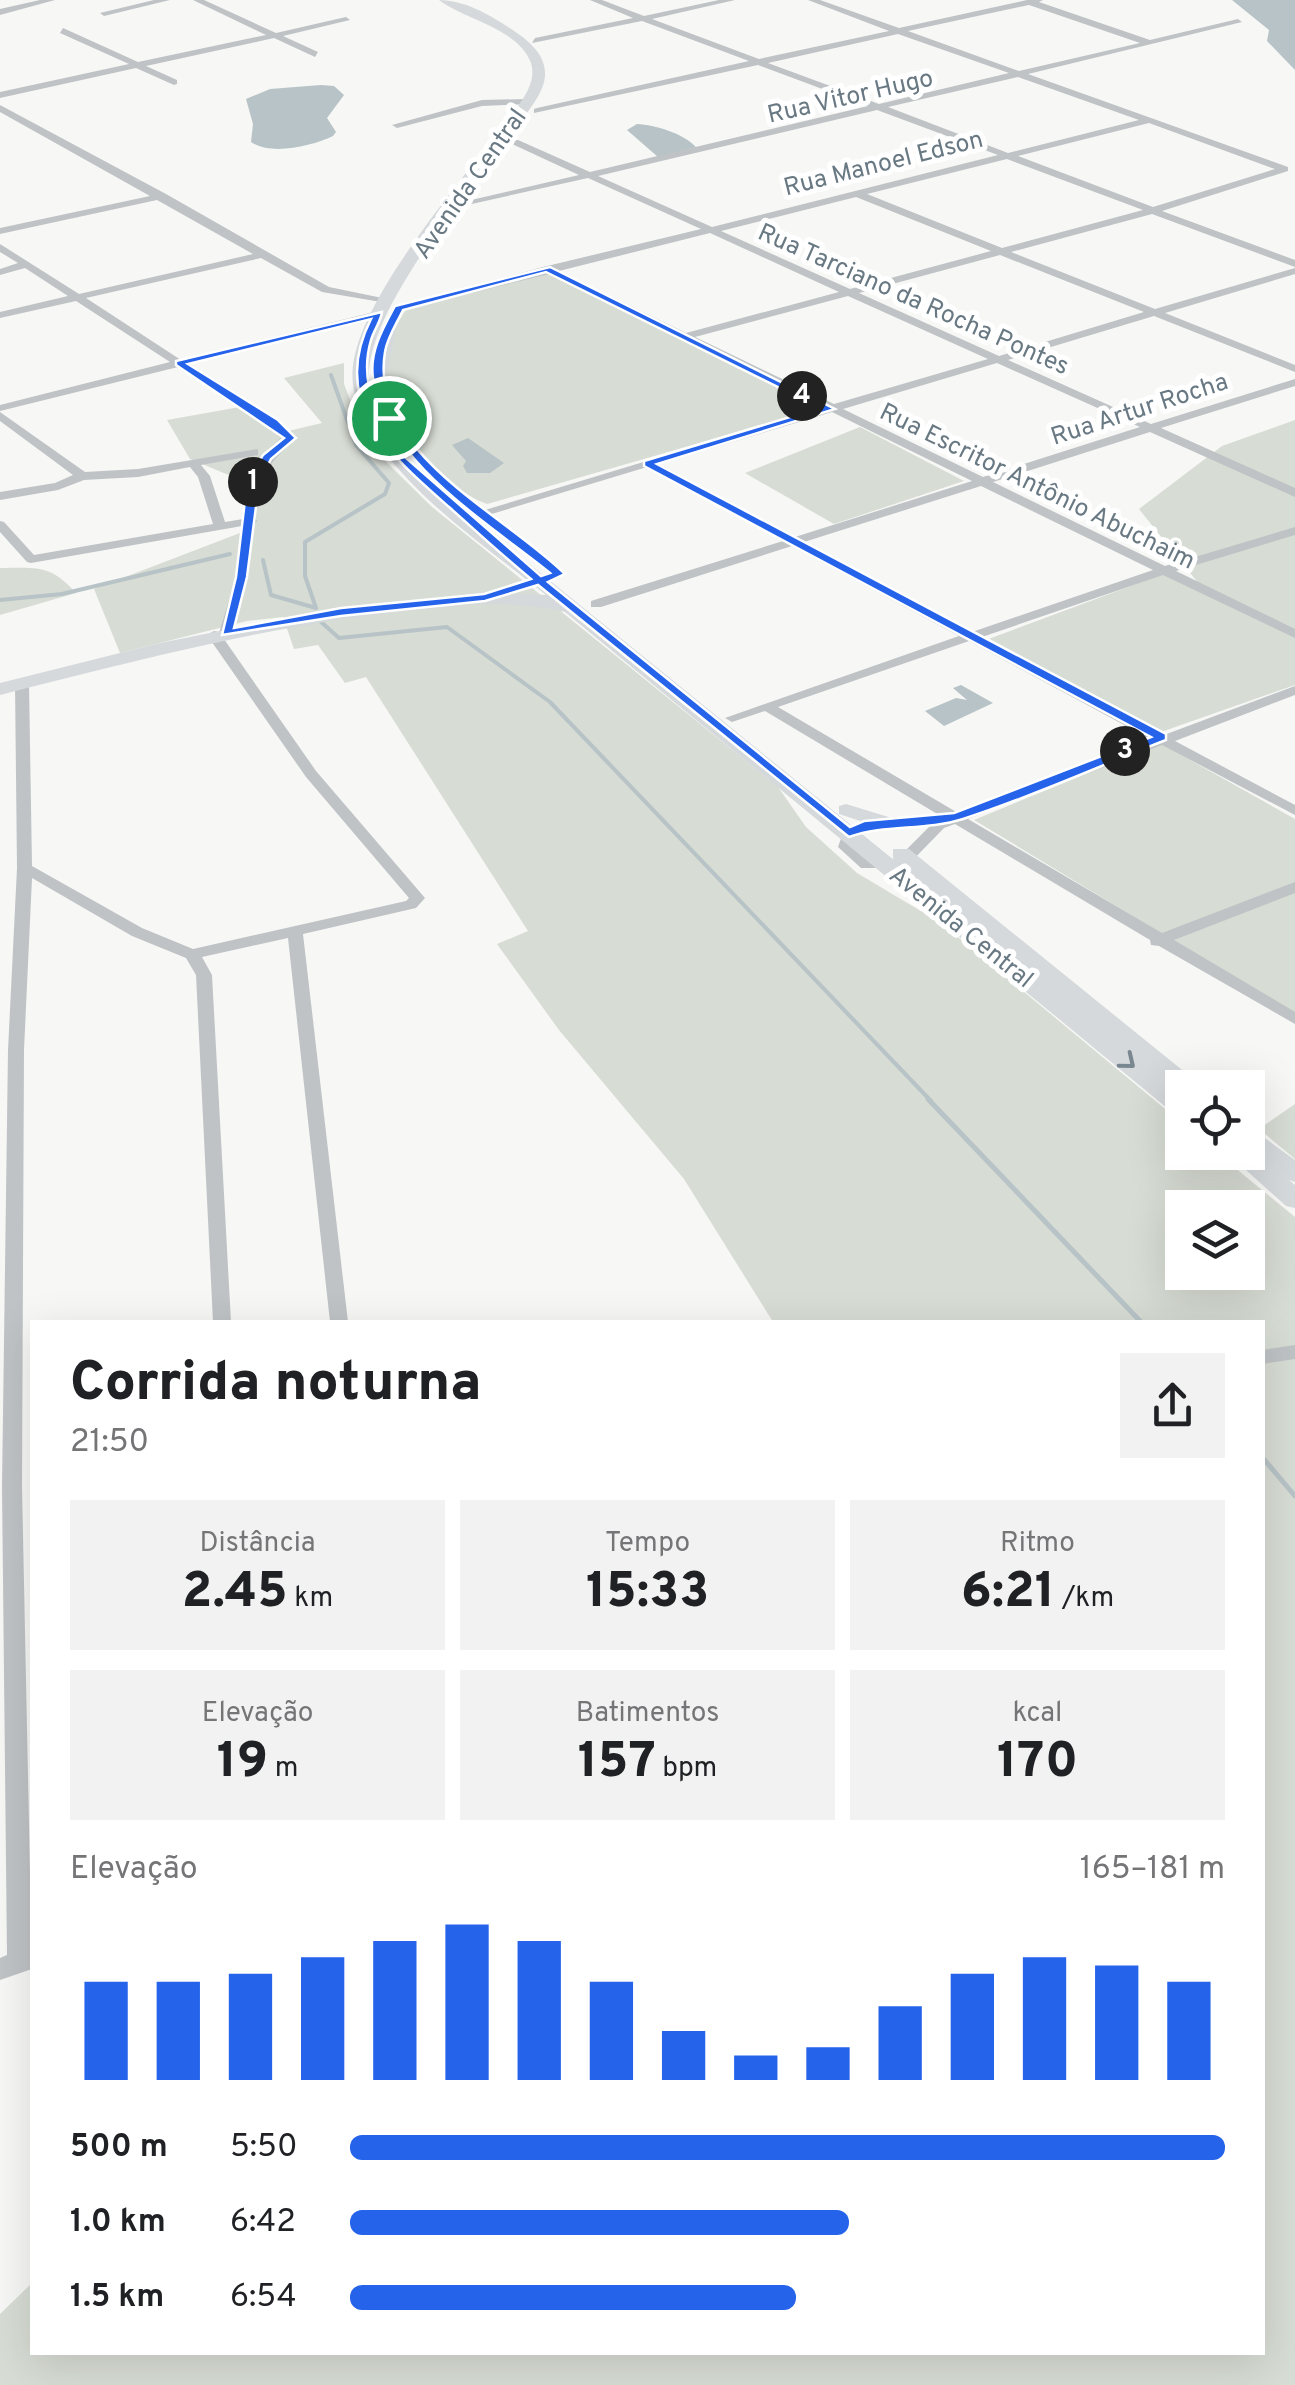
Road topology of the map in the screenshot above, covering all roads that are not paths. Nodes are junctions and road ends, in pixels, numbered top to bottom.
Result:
1 (51, 0) edge
2 (166, 0) edge
3 (197, 0) edge
4 (445, 0) edge
5 (460, 0) edge
6 (594, 0) edge
7 (730, 0) edge
8 (812, 0) edge
9 (996, 0) edge
10 (1034, 1) edge
11 (1010, 7) junction
12 (0, 12) edge
13 (104, 13) dead end
14 (644, 19) junction
15 (346, 20) dead end
16 (1238, 22) dead end
17 (63, 31) dead end
18 (898, 31) junction
19 (276, 35) junction
20 (535, 41) junction
21 (1148, 42) junction
22 (315, 54) dead end
23 (757, 63) junction
24 (136, 65) junction
25 (1019, 75) junction
26 (174, 82) dead end
27 (0, 94) edge
28 (531, 107) junction
29 (0, 108) edge
30 (880, 108) junction
31 (1147, 120) junction
32 (397, 126) dead end
33 (516, 142) junction
34 (1005, 154) junction
35 (1290, 171) edge
36 (592, 174) junction
37 (855, 192) junction
38 (162, 196) junction
39 (471, 203) junction
40 (1152, 211) junction
41 (706, 230) junction
42 (0, 232) edge
43 (0, 247) edge
44 (999, 251) junction
45 (264, 254) junction
46 (28, 264) junction
47 (1295, 268) edge
48 (547, 269) junction
49 (0, 272) edge
50 (846, 291) junction
51 (333, 292) junction
52 (76, 296) junction
53 (388, 307) junction
54 (1153, 312) junction
55 (0, 314) edge
56 (354, 320) junction
57 (683, 337) junction
58 (995, 359) junction
59 (179, 363) junction
60 (1295, 370) edge
61 (1295, 382) edge
62 (830, 409) junction
63 (0, 411) edge
64 (1153, 430) junction
65 (254, 452) dead end
66 (194, 463) junction
67 (648, 463) junction
68 (82, 476) junction
69 (980, 482) junction
70 (1295, 493) edge
71 (0, 496) edge
72 (481, 512) junction
73 (251, 521) junction
74 (0, 524) edge
75 (219, 524) junction
76 (1295, 531) edge
77 (792, 541) junction
78 (1162, 571) junction
79 (559, 574) junction
80 (533, 575) junction
81 (485, 598) junction
82 (596, 604) junction
83 (575, 609) junction
84 (220, 634) junction
85 (1295, 634) edge
86 (972, 638) junction
87 (22, 683) junction
88 (0, 689) edge
89 (1295, 690) edge
90 (766, 706) junction
91 (732, 718) junction
92 (1162, 737) junction
93 (846, 810) junction
94 (1295, 811) edge
95 (957, 817) junction
96 (888, 824) junction
97 (853, 835) junction
98 (895, 860) junction
99 (25, 868) junction
100 (1295, 887) edge
101 (949, 904) junction
102 (295, 930) junction
103 (1158, 941) junction
104 (192, 954) junction
105 (1295, 1019) edge
106 (8, 1051) edge
107 (1166, 1070) edge
108 (1165, 1093) edge
109 (1265, 1148) edge
110 (1260, 1170) edge
111 (1295, 1173) edge
112 (1295, 1199) edge
113 (222, 1320) edge
114 (339, 1320) edge
115 (1295, 1352) edge
116 (1265, 1357) edge
117 (15, 1487) edge
118 (17, 1964) edge

1 - 12 street
2 - 13 street
3 - 19 street
4 - 28 main road, Avenida Central
5 - 20 main road
6 - 14 street
7 - 14 street
8 - 18 street
9 - 11 street
10 - 11 street
10 - 21 street
11 - 18 street
14 - 20 street
14 - 23 street
15 - 19 street
16 - 21 street, Rua Vitor Hugo
17 - 24 street
18 - 23 street
18 - 25 street
19 - 22 street
19 - 24 street
20 - 28 main road, Avenida Central
21 - 25 street, Rua Vitor Hugo
23 - 28 street
23 - 30 street
24 - 26 street
24 - 27 street
25 - 30 street, Rua Vitor Hugo
25 - 31 street
28 - 32 street
28 - 33 main road, Avenida Central
28 - 53 main road, Avenida Central
29 - 38 street
30 - 34 street
30 - 36 street, Rua Vitor Hugo
31 - 34 street, Rua Manoel Edson
31 - 35 street
33 - 36 street, Rua Tarciano da Rocha Pontes
33 - 39 main road, Avenida Central
34 - 37 street, Rua Manoel Edson
34 - 40 street
35 - 40 street
36 - 39 street, Rua Vitor Hugo
36 - 41 street, Rua Tarciano da Rocha Pontes
37 - 41 street, Rua Manoel Edson
37 - 44 street
38 - 42 street
38 - 45 street
39 - 53 main road, Avenida Central
40 - 44 street
40 - 47 street
41 - 48 street, Rua Manoel Edson
41 - 50 street, Rua Tarciano da Rocha Pontes
43 - 46 street
44 - 50 street
44 - 54 street
45 - 51 street
45 - 52 street
46 - 49 street
46 - 52 street
47 - 54 street
48 - 53 street, Rua Manoel Edson
48 - 57 street, Rua Escritor Antônio Abuchaim
50 - 57 street
50 - 58 street, Rua Tarciano da Rocha Pontes
51 - 53 street
51 - 56 street
52 - 55 street
52 - 59 street
53 - 56 street, Rua Manoel Edson
53 - 72 main road, Avenida Central
53 - 80 main road, Avenida Central
54 - 58 street
54 - 60 street
56 - 59 street, Rua Manoel Edson
57 - 62 street, Rua Escritor Antônio Abuchaim
58 - 62 street
58 - 64 street, Rua Tarciano da Rocha Pontes
59 - 63 street, Rua Manoel Edson
59 - 73 street
61 - 64 street, Rua Artur Rocha
62 - 67 street
62 - 69 street, Rua Escritor Antônio Abuchaim
63 - 68 street
64 - 69 street, Rua Artur Rocha
64 - 70 street, Rua Tarciano da Rocha Pontes
65 - 66 street
66 - 68 street
66 - 75 street
67 - 72 street
67 - 77 street
68 - 71 street
69 - 77 street, Rua Artur Rocha
69 - 78 street, Rua Escritor Antônio Abuchaim
72 - 79 main road, Avenida Central
73 - 75 street
73 - 84 street
74 - 75 street
76 - 78 street
77 - 82 street, Rua Artur Rocha
77 - 86 street
78 - 85 street, Rua Escritor Antônio Abuchaim
78 - 86 street
79 - 80 main road
79 - 82 main road, Avenida Central
80 - 81 main road
80 - 83 main road, Avenida Central
81 - 83 main road
81 - 84 main road
82 - 91 main road, Avenida Central
83 - 97 main road, Avenida Central
84 - 87 main road
84 - 102 street
86 - 90 street
86 - 92 street
87 - 88 main road
87 - 99 street
89 - 92 street
90 - 91 street
90 - 95 street
91 - 93 main road, Avenida Central
92 - 94 street
92 - 95 street
93 - 96 main road
93 - 97 main road, Avenida Central
95 - 96 street
95 - 98 street
95 - 103 street
96 - 97 street
96 - 98 street
97 - 98 main road, Avenida Central
98 - 101 main road, Avenida Central
99 - 104 street
99 - 106 street
100 - 103 street
101 - 107 main road, Avenida Central
101 -> 108 main road, Avenida Central
102 - 104 street
102 - 114 street
103 - 105 street
104 - 113 street
106 - 117 street
109 - 111 main road
110 - 112 main road
115 - 116 street
117 - 118 street

